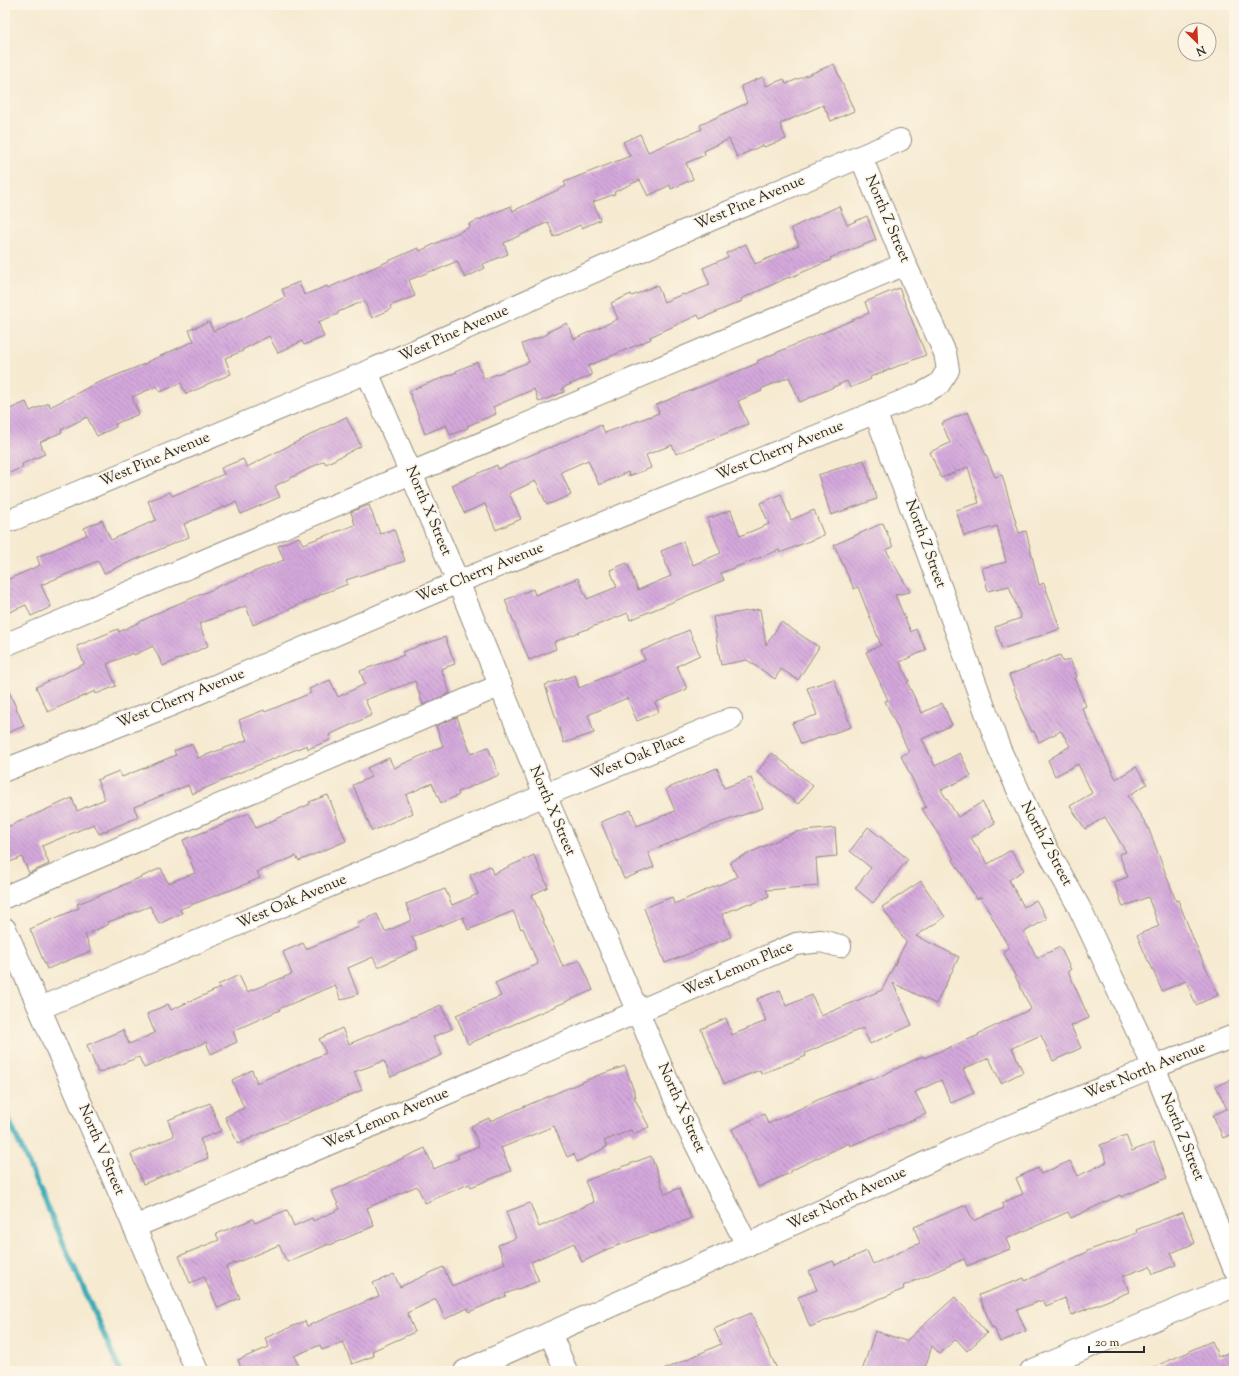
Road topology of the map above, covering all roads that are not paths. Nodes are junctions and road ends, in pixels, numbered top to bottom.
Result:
1 (900, 140) dead end
2 (861, 157) junction
3 (905, 264) junction
4 (948, 370) joint
5 (367, 372) junction
6 (875, 412) junction
7 (412, 474) junction
8 (5, 521) edge
9 (458, 582) junction
10 (5, 645) edge
11 (501, 685) junction
12 (731, 719) dead end
13 (5, 770) edge
14 (545, 795) junction
15 (5, 897) edge
16 (5, 929) edge
17 (840, 946) dead end
18 (40, 1008) junction
19 (638, 1011) junction
20 (1234, 1036) edge
21 (1154, 1067) junction
22 (134, 1227) junction
23 (747, 1245) junction
24 (1234, 1268) edge
25 (1234, 1286) edge
26 (550, 1333) junction
27 (197, 1371) edge
28 (464, 1371) edge
29 (566, 1371) edge
30 (1031, 1371) edge

1 - 2 street, West Pine Avenue
2 - 3 street, North Z Street
2 - 5 street, West Pine Avenue
3 - 4 street, North Z Street
3 - 7 street
4 - 6 street, West Cherry Avenue
5 - 7 street, North X Street
5 - 8 street, West Pine Avenue
6 - 9 street, West Cherry Avenue
6 - 21 street, North Z Street
7 - 9 street, North X Street
7 - 10 street
9 - 11 street, North X Street
9 - 13 street, West Cherry Avenue
11 - 14 street, North X Street
11 - 15 street
12 - 14 street, West Oak Place
14 - 18 street, West Oak Avenue
14 - 19 street, North X Street
16 - 18 street, North V Street
17 - 19 street, West Lemon Place
18 - 22 street, North V Street
19 - 22 street, West Lemon Avenue
19 - 23 street, North X Street
20 - 21 street, West North Avenue
21 - 23 street, West North Avenue
21 - 24 street, North Z Street
22 - 27 street, North V Street
23 - 26 street, West North Avenue
25 - 30 street
26 - 28 street, West North Avenue
26 - 29 street

